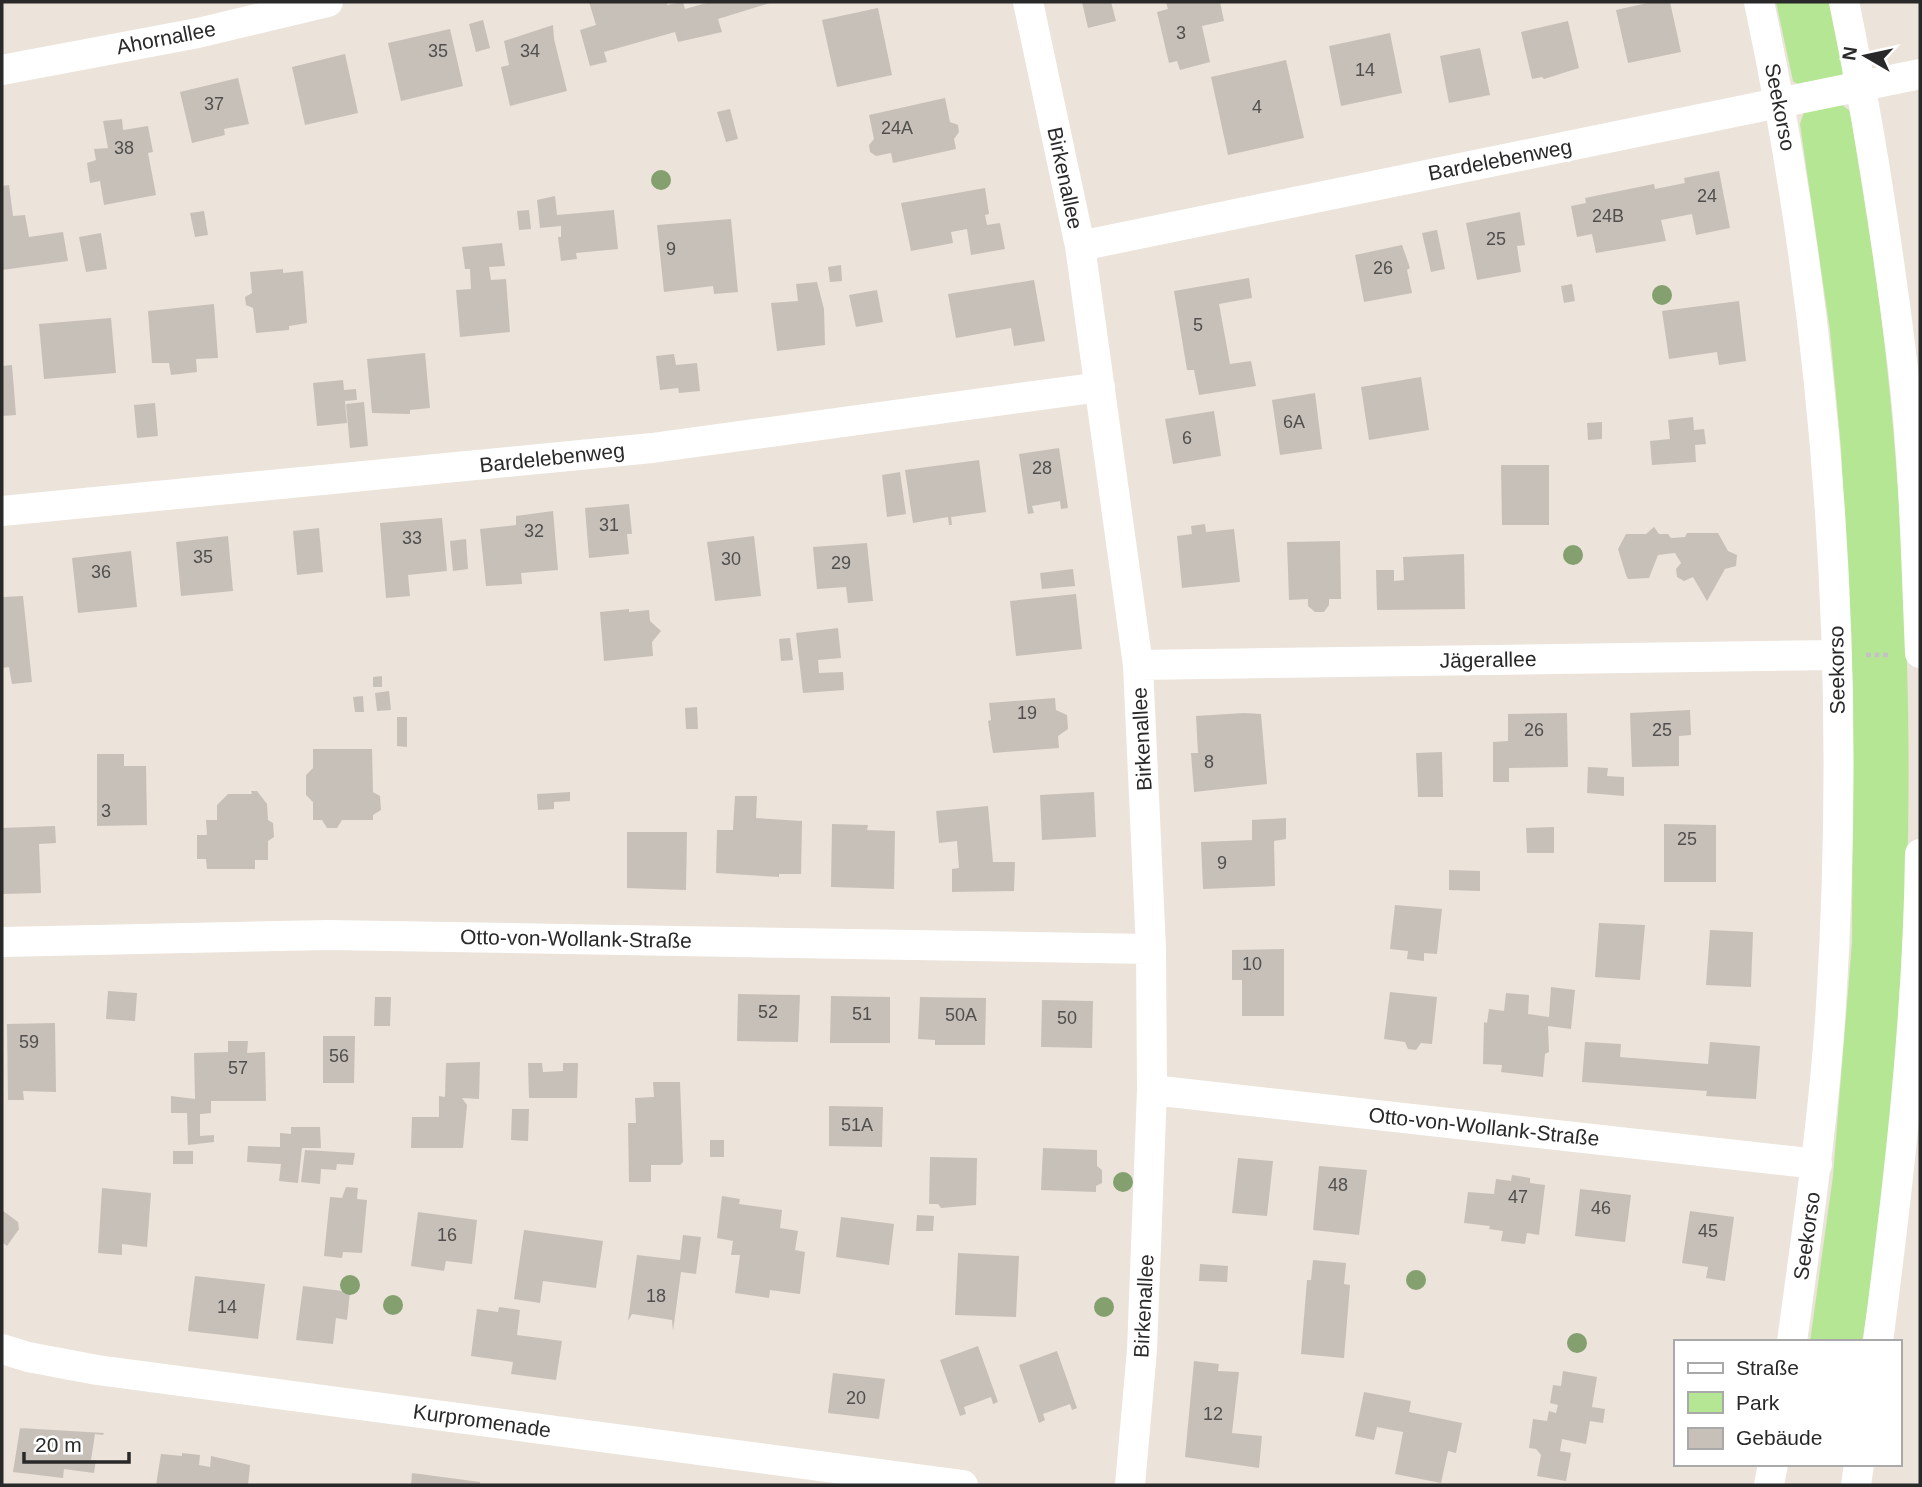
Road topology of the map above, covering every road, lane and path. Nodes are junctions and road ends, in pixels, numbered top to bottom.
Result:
1 (328, 2) edge
2 (1028, 2) edge
3 (1759, 2) edge
4 (1844, 2) edge
5 (2, 70) edge
6 (1920, 74) edge
7 (1861, 88) junction
8 (1781, 104) junction
9 (1080, 246) junction
10 (1100, 387) junction
11 (2, 511) edge
12 (1906, 654) edge
13 (1838, 655) junction
14 (1138, 665) junction
15 (1920, 854) edge
16 (2, 942) edge
17 (1151, 949) junction
18 (1152, 1090) junction
19 (1817, 1164) junction
20 (1910, 1180) edge
21 (1791, 1340) edge
22 (1878, 1340) edge
23 (2, 1349) edge
24 (1773, 1466) edge
25 (1859, 1466) edge
26 (963, 1485) edge
27 (1130, 1485) edge
28 (1769, 1485) edge
29 (1856, 1485) edge

1 - 5 street, Ahornallee
2 - 9 street, Birkenallee
3 - 8 street, Seekorso
4 - 7 street
6 - 7 street, Bardelebenweg
7 - 8 street, Bardelebenweg
7 - 12 street
8 - 9 street, Bardelebenweg
8 - 13 street, Seekorso
9 - 10 street, Birkenallee
10 - 11 street, Bardelebenweg
10 - 14 street, Birkenallee
12 - 13 path
13 - 14 street, Jägerallee
13 - 19 street, Seekorso
14 - 17 street, Birkenallee
15 - 20 street
16 - 17 street, Otto-von-Wollank-Straße
17 - 18 street, Birkenallee
18 - 19 street, Otto-von-Wollank-Straße
18 - 27 street, Birkenallee
19 - 21 street, Seekorso
20 - 22 street
23 - 26 street, Kurpromenade
24 - 28 street
25 - 29 street

